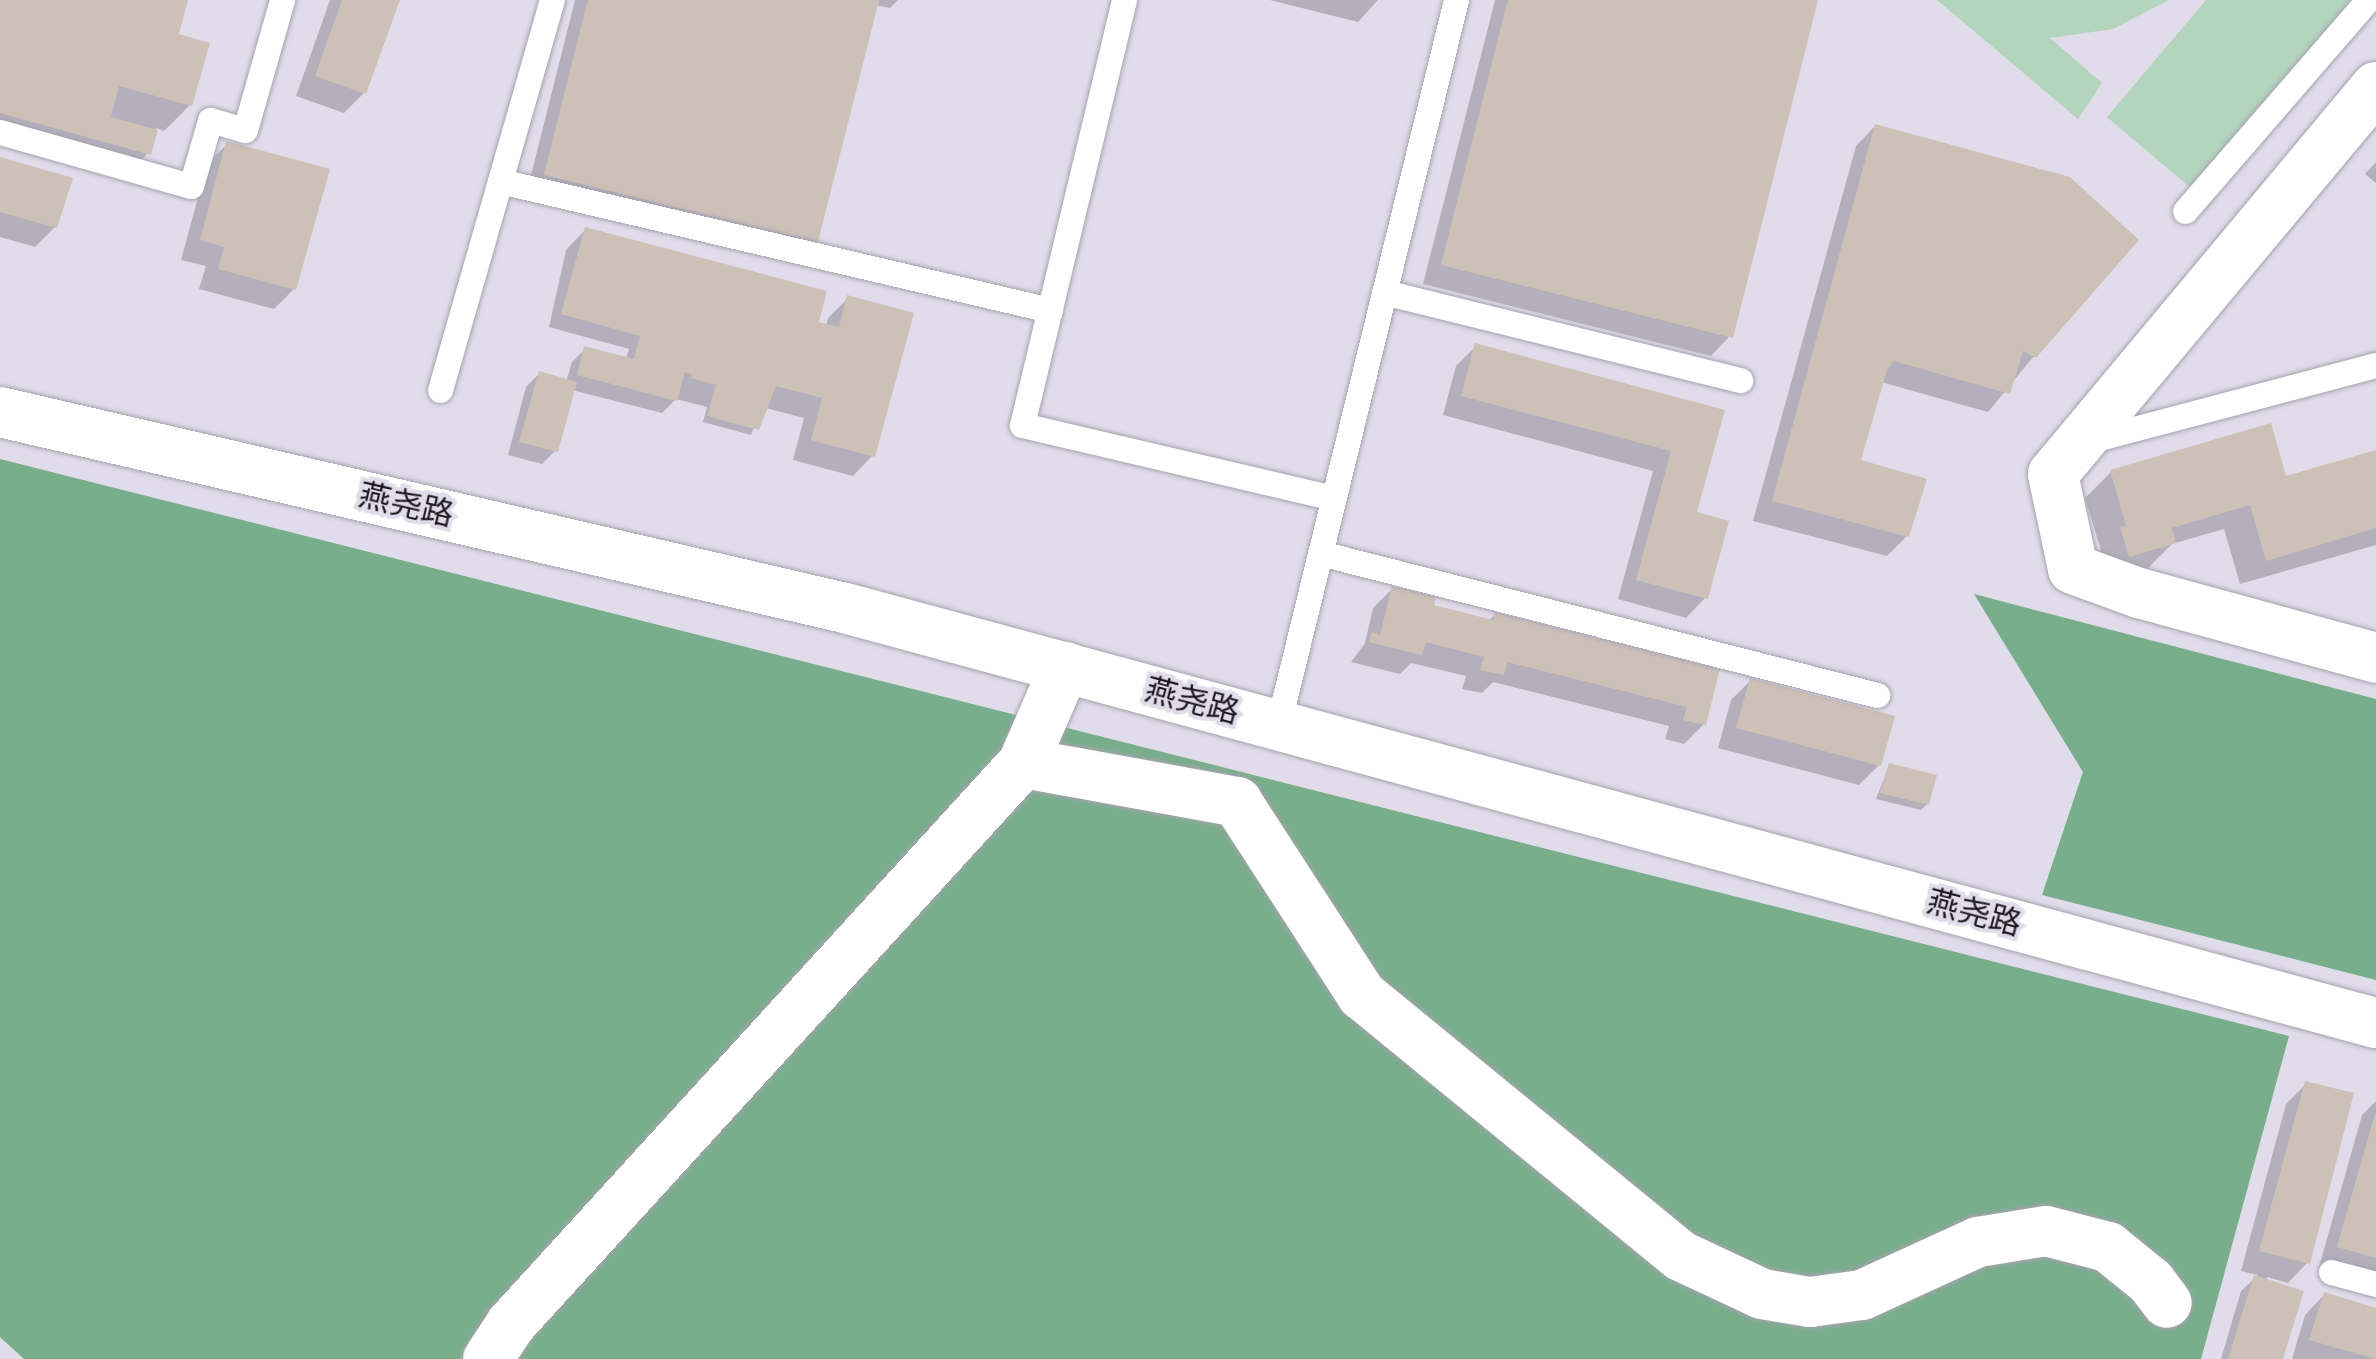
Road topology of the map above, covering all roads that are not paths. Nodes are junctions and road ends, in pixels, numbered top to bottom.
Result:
1 (282, 0) edge
2 (552, 0) edge
3 (1124, 0) edge
4 (1456, 0) edge
5 (2368, 0) edge
6 (2376, 87) edge
7 (0, 132) edge
8 (500, 181) junction
9 (2185, 211) dead end
10 (1384, 292) junction
11 (1050, 310) junction
12 (2376, 364) edge
13 (1740, 380) dead end
14 (440, 390) dead end
15 (0, 412) edge
16 (2078, 444) junction
17 (1333, 498) junction
18 (1320, 553) junction
19 (2376, 658) edge
20 (1065, 667) junction
21 (1877, 696) dead end
22 (1278, 725) junction
23 (1024, 763) junction
24 (2376, 1023) edge
25 (2331, 1272) dead end
26 (2376, 1284) edge
27 (2167, 1303) dead end
28 (488, 1359) edge

1 - 7 lane
2 - 8 lane
3 - 11 lane
4 - 10 lane
5 - 9 lane
6 - 16 street
8 - 11 lane
8 - 14 lane
10 - 13 lane
10 - 17 lane
11 - 17 lane
12 - 16 lane
15 - 20 street, 燕尧路
16 - 19 street
17 - 18 lane
18 - 21 lane
18 - 22 lane
20 - 22 street, 燕尧路
20 - 23 street
22 - 24 street, 燕尧路
23 - 27 street
23 - 28 street
25 - 26 lane

